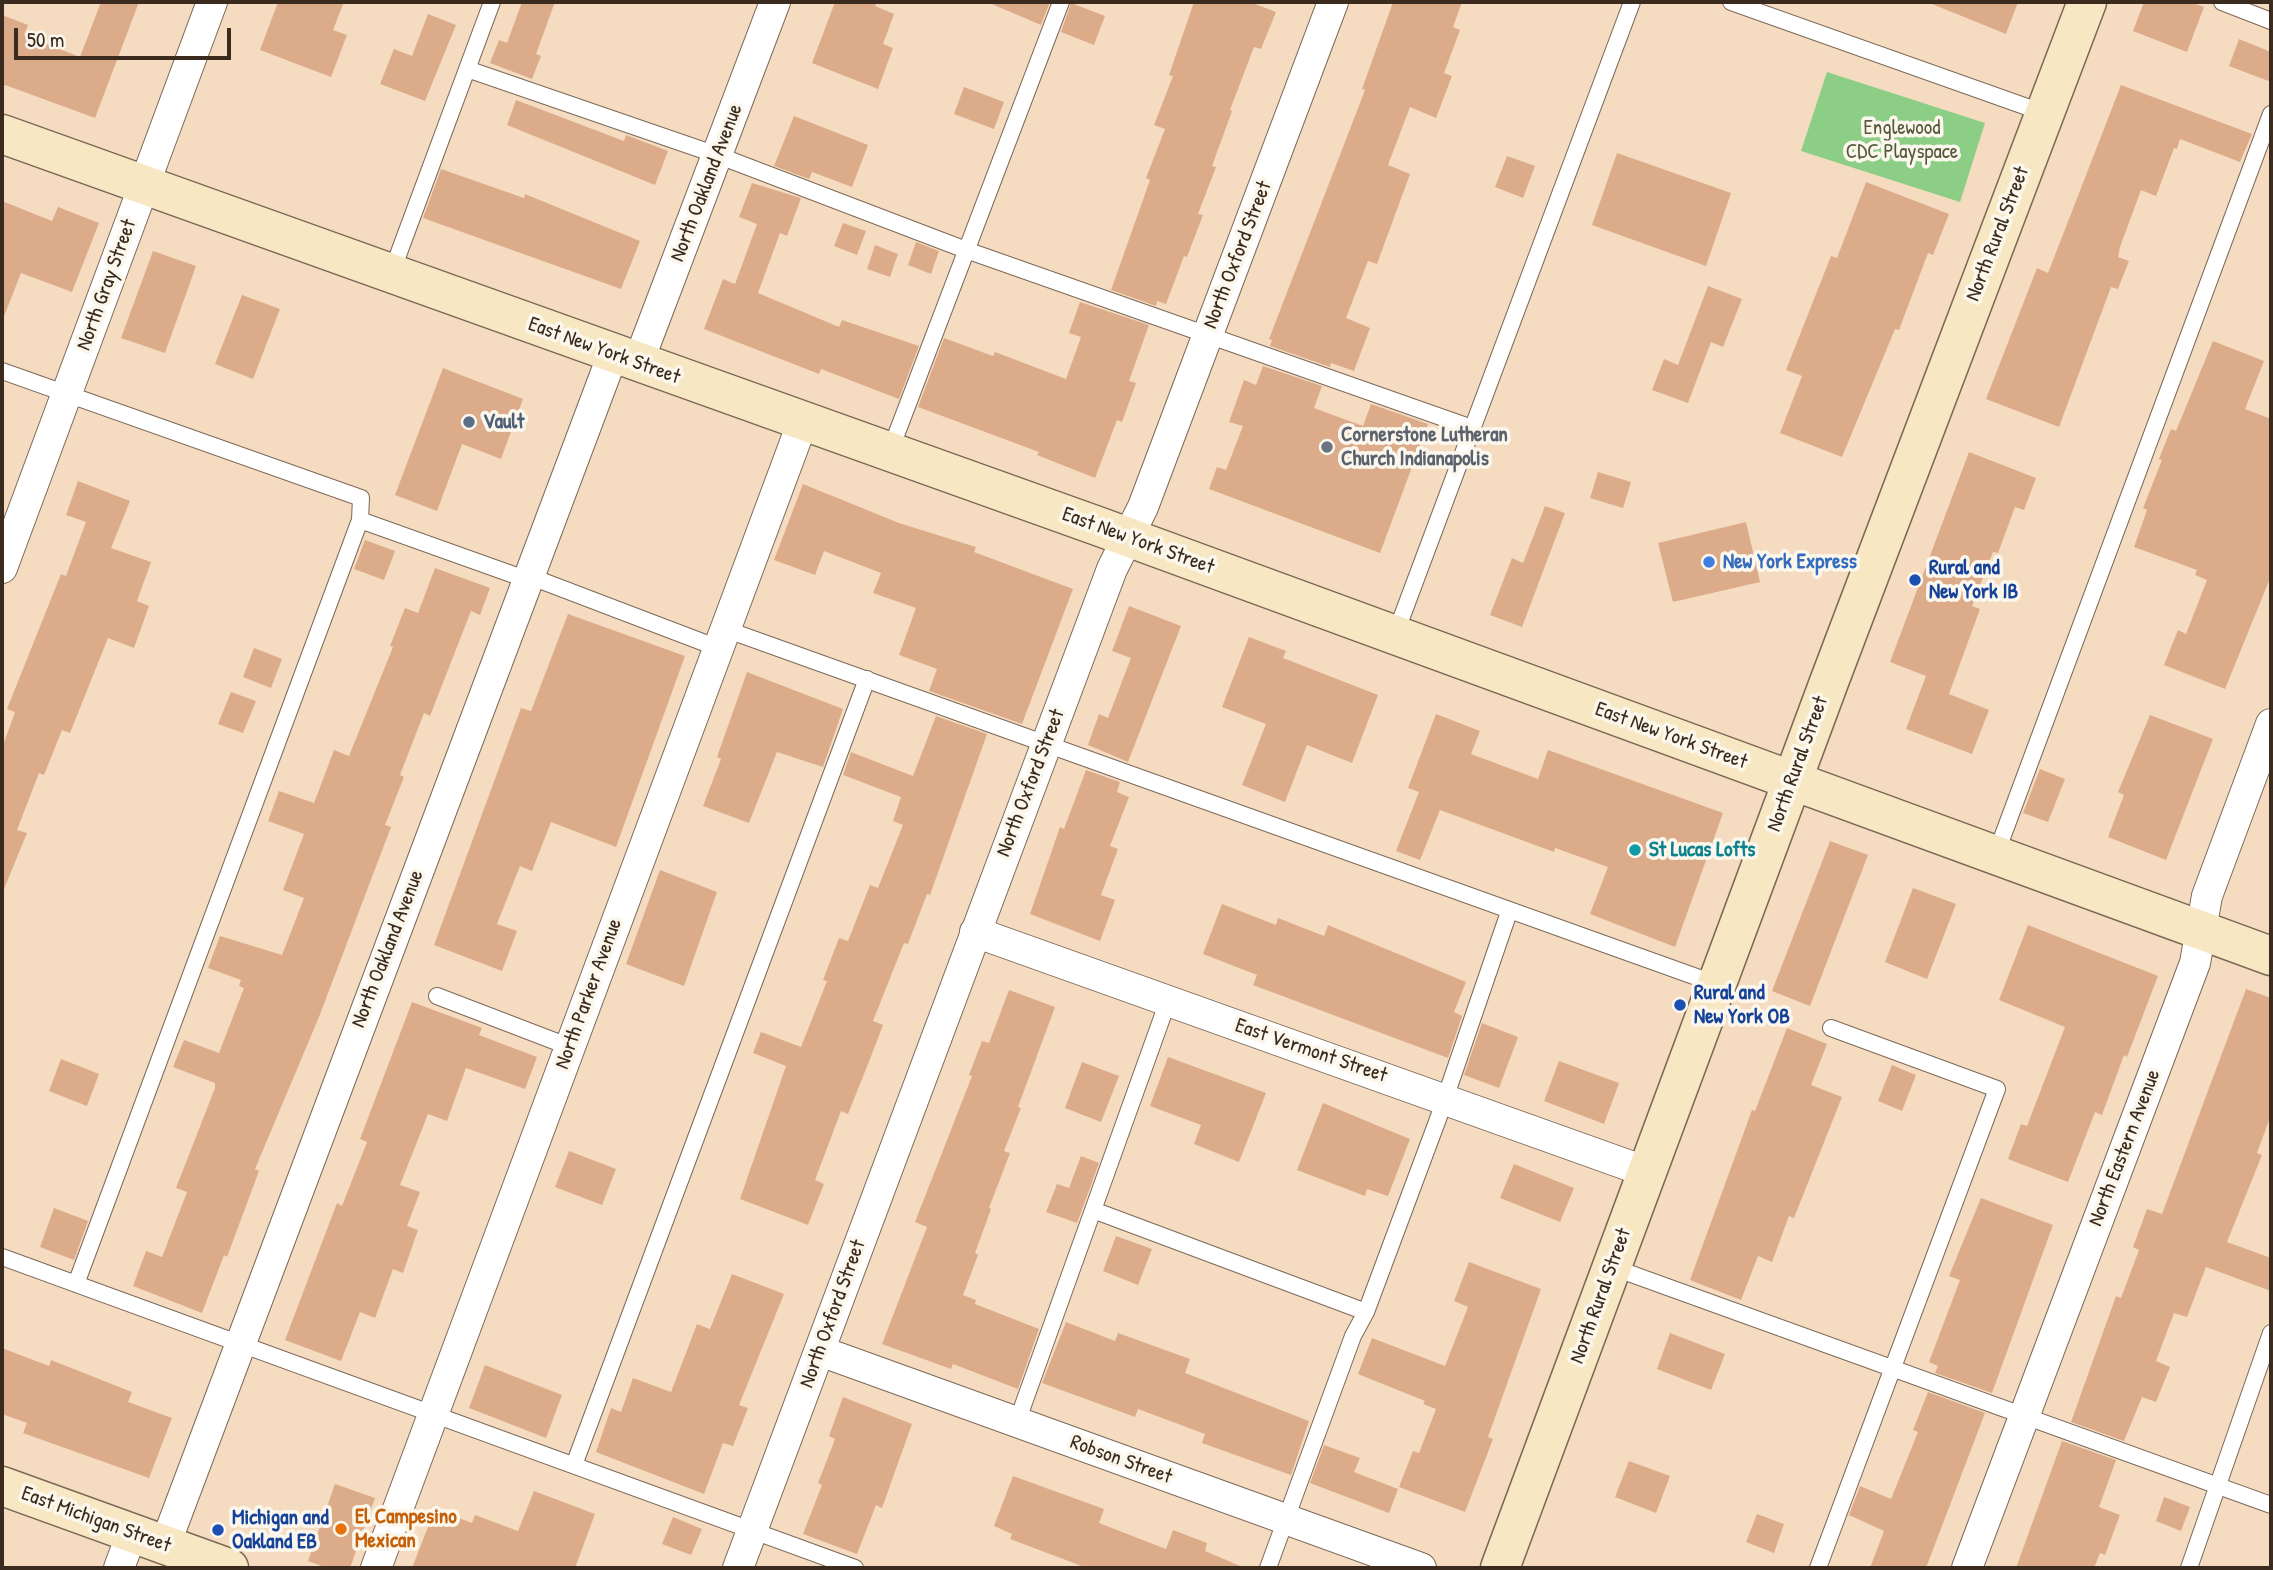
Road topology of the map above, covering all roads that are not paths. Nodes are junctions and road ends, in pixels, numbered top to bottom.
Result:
1 (212, 2) edge
2 (492, 2) edge
3 (775, 2) edge
4 (1061, 2) edge
5 (1333, 2) edge
6 (1632, 2) edge
7 (1731, 2) edge
8 (2087, 2) edge
9 (2222, 2) edge
10 (2271, 20) edge
11 (467, 69) junction
12 (2044, 113) junction
13 (2271, 114) edge
14 (2, 134) edge
15 (717, 155) junction
16 (144, 185) junction
17 (966, 250) junction
18 (391, 274) junction
19 (1208, 336) junction
20 (625, 359) junction
21 (2, 371) edge
22 (66, 394) junction
23 (803, 421) junction
24 (1472, 428) junction
25 (890, 451) junction
26 (360, 520) junction
27 (1128, 537) junction
28 (2, 568) edge
29 (528, 578) junction
30 (1395, 635) junction
31 (722, 639) junction
32 (867, 679) junction
33 (2271, 724) edge
34 (1046, 745) junction
35 (1792, 781) junction
36 (1996, 854) junction
37 (1509, 912) junction
38 (2201, 930) junction
39 (975, 932) junction
40 (2271, 956) edge
41 (1716, 985) junction
42 (437, 996) dead end
43 (1168, 1001) junction
44 (1831, 1028) dead end
45 (570, 1047) junction
46 (1446, 1098) junction
47 (1647, 1172) junction
48 (1093, 1210) junction
49 (2, 1257) edge
50 (1611, 1267) junction
51 (76, 1284) junction
52 (1366, 1312) junction
53 (2271, 1333) edge
54 (240, 1345) junction
55 (820, 1351) junction
56 (1894, 1369) junction
57 (433, 1414) junction
58 (2025, 1415) junction
59 (1017, 1423) junction
60 (574, 1465) junction
61 (2216, 1484) junction
62 (2, 1486) edge
63 (2271, 1505) edge
64 (1287, 1520) junction
65 (752, 1531) junction
66 (139, 1549) edge
67 (229, 1568) edge
68 (376, 1568) edge
69 (738, 1568) edge
70 (855, 1568) edge
71 (1268, 1568) edge
72 (1421, 1568) edge
73 (1500, 1568) edge
74 (1818, 1568) edge
75 (1967, 1568) edge
76 (2189, 1568) edge

1 - 16 street, North Gray Street
2 - 11 lane
3 - 15 street, North Oakland Avenue
4 - 17 lane
5 - 19 street, North Oxford Street
6 - 24 lane
7 - 12 lane
8 - 12 main road, North Rural Street
9 - 10 lane
11 - 15 lane
11 - 18 lane
12 - 35 main road, North Rural Street
13 - 36 lane
14 - 16 main road, East New York Street
15 - 17 lane
15 - 20 street, North Oakland Avenue
16 - 18 main road, East New York Street
16 - 22 street, North Gray Street
17 - 19 lane
17 - 25 lane
18 - 20 main road, East New York Street
19 - 24 lane
19 - 27 street, North Oxford Street
20 - 23 main road, East New York Street
20 - 29 street, North Oakland Avenue
21 - 22 lane
22 - 26 lane
22 - 28 street, North Gray Street
23 - 25 main road, East New York Street
23 - 31 street, North Parker Avenue
24 - 30 lane
25 - 27 main road, East New York Street
26 - 29 lane
26 - 51 lane
27 - 30 main road, East New York Street
27 - 34 street, North Oxford Street
29 - 31 lane
29 - 54 street, North Oakland Avenue
30 - 35 main road, East New York Street
31 - 32 lane
31 - 45 street, North Parker Avenue
32 - 34 lane
32 - 60 lane
33 - 38 street, North Eastern Avenue
34 - 37 lane
34 - 39 street, North Oxford Street
35 - 36 main road, East New York Street
35 - 41 main road, North Rural Street
36 - 38 main road, East New York Street
37 - 41 lane
37 - 46 lane
38 - 40 main road, East New York Street
38 - 58 street, North Eastern Avenue
39 - 43 street, East Vermont Street
39 - 55 street, North Oxford Street
41 - 47 main road, North Rural Street
42 - 45 lane
43 - 46 street, East Vermont Street
43 - 48 lane
44 - 56 lane
45 - 57 street, North Parker Avenue
46 - 47 street, East Vermont Street
46 - 52 lane
47 - 50 main road, North Rural Street
48 - 52 lane
48 - 59 lane
49 - 51 lane
50 - 56 lane
50 - 73 main road, North Rural Street
51 - 54 lane
52 - 64 lane
53 - 61 lane
54 - 57 lane
54 - 66 street, North Oakland Avenue
55 - 59 street, Robson Street
55 - 65 street, North Oxford Street
56 - 58 lane
56 - 74 lane
57 - 60 lane
57 - 68 street, North Parker Avenue
58 - 61 lane
58 - 75 street, North Eastern Avenue
59 - 64 street, Robson Street
60 - 65 lane
61 - 63 lane
61 - 76 lane
62 - 66 main road, East Michigan Street
64 - 71 lane
64 - 72 street, Robson Street
65 - 69 street, North Oxford Street
65 - 70 lane
66 - 67 main road, East Michigan Street

